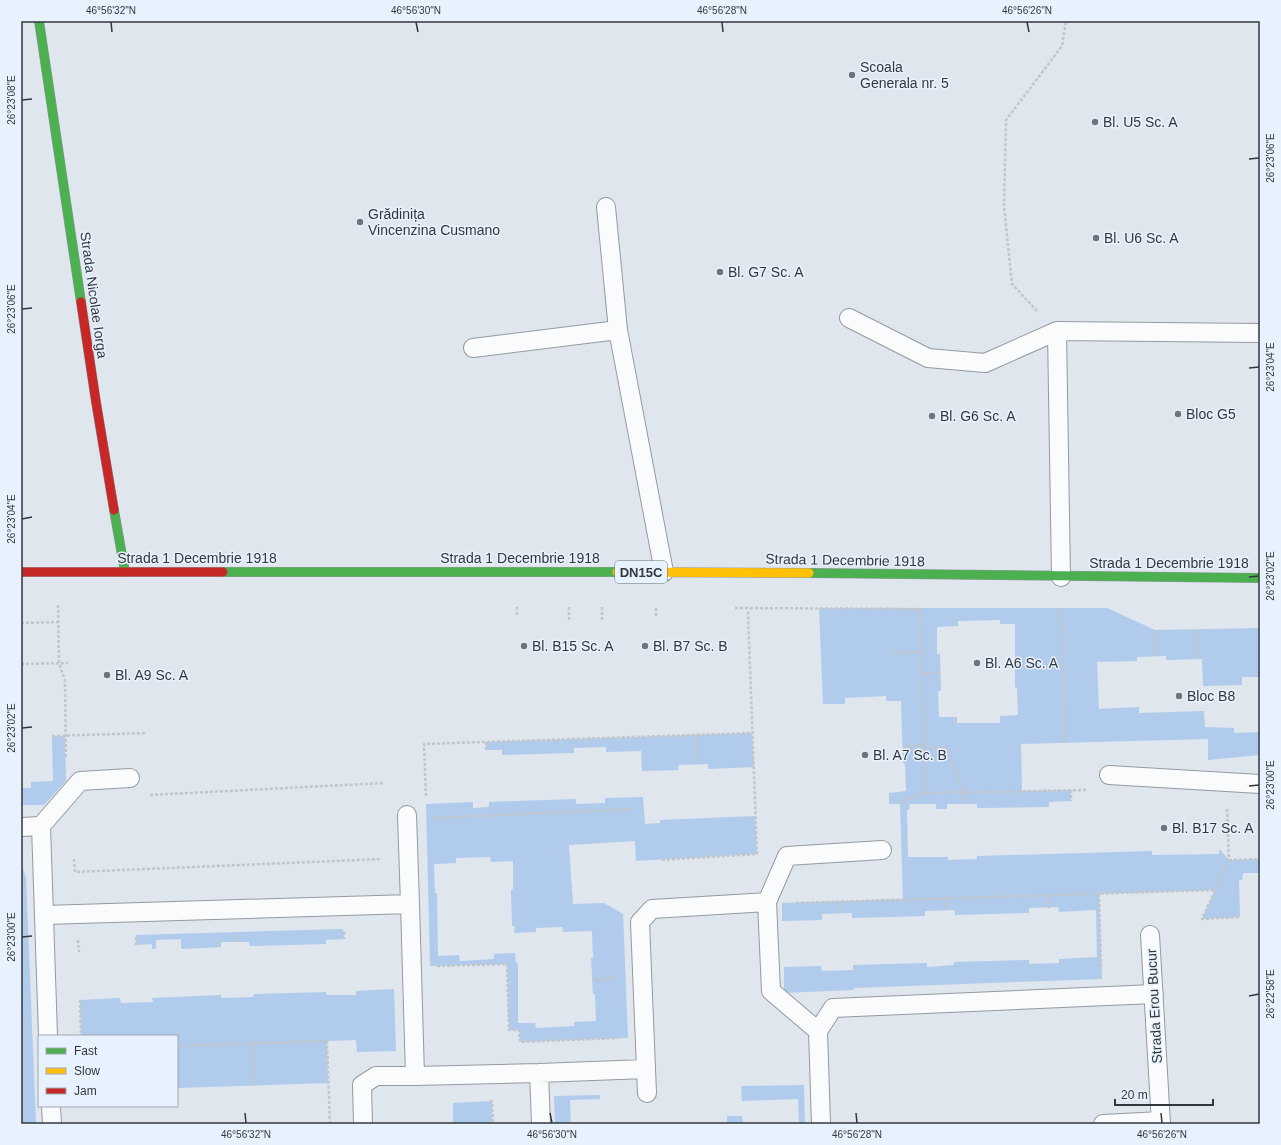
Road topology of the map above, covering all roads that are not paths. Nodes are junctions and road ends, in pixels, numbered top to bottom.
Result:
1 (40, 21) edge
2 (606, 207) dead end
3 (849, 318) dead end
4 (618, 330) junction
5 (1057, 331) junction
6 (1260, 333) edge
7 (473, 348) dead end
8 (21, 572) edge
9 (125, 572) junction
10 (664, 572) junction
11 (1060, 576) junction
12 (1260, 578) edge
13 (1109, 776) dead end
14 (130, 778) dead end
15 (1260, 784) edge
16 (407, 815) dead end
17 (21, 826) edge
18 (40, 826) junction
19 (882, 850) dead end
20 (767, 902) junction
21 (410, 904) junction
22 (44, 914) junction
23 (1150, 935) dead end
24 (1154, 994) junction
25 (818, 1031) junction
26 (48, 1035) edge
27 (646, 1070) junction
28 (539, 1073) junction
29 (415, 1076) junction
30 (647, 1094) dead end
31 (51, 1107) edge
32 (1161, 1123) edge
33 (52, 1124) edge
34 (363, 1124) edge
35 (541, 1124) edge
36 (821, 1124) edge
37 (1103, 1124) edge

1 - 9 main road, Strada Nicolae Iorga
2 - 4 lane
3 - 5 lane
4 - 7 lane
4 - 10 lane
5 - 6 lane
5 - 11 lane
8 - 9 main road, Strada 1 Decembrie 1918 / DN15C
9 - 10 main road, Strada 1 Decembrie 1918 / DN15C
10 - 11 main road, Strada 1 Decembrie 1918 / DN15C
11 - 12 main road, Strada 1 Decembrie 1918 / DN15C
13 - 15 lane
14 - 18 lane
16 - 21 lane
17 - 18 lane
18 - 22 lane
19 - 20 lane
20 - 25 lane
20 - 27 lane
21 - 22 lane
21 - 29 lane
22 - 26 lane
23 - 24 lane, Strada Erou Bucur
24 - 25 lane
24 - 32 lane, Strada Erou Bucur
25 - 36 lane
27 - 28 lane
27 - 30 lane
28 - 29 lane
28 - 35 lane
29 - 34 lane
31 - 33 lane
32 - 37 lane

